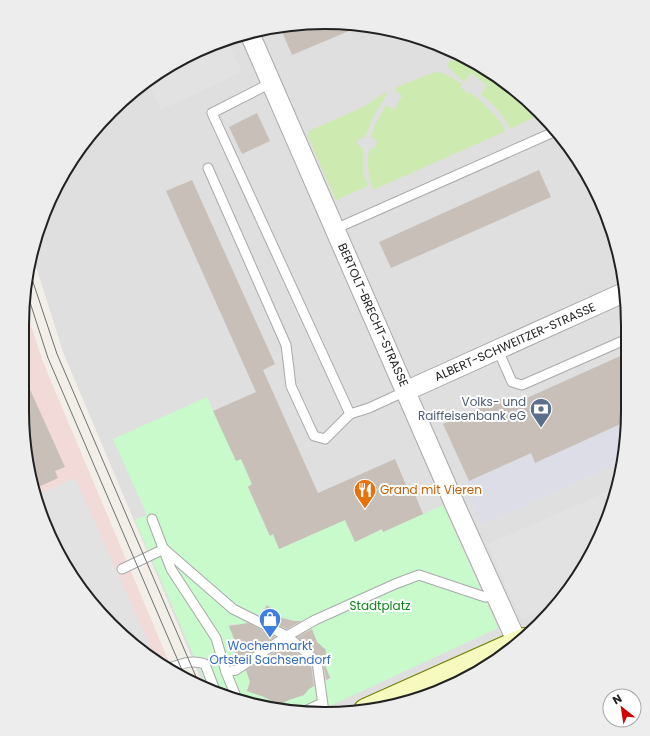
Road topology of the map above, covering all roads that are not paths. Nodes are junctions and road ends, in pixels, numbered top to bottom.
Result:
1 (252, 38) edge
2 (271, 83) junction
3 (551, 133) edge
4 (208, 168) dead end
5 (335, 229) junction
6 (619, 295) edge
7 (621, 342) edge
8 (498, 350) junction
9 (406, 391) junction
10 (350, 414) junction
11 (152, 519) dead end
12 (164, 549) junction
13 (122, 569) dead end
14 (496, 596) junction
15 (287, 636) junction
16 (518, 636) edge
17 (497, 652) edge
18 (175, 666) edge
19 (226, 672) junction
20 (213, 684) edge
21 (234, 692) edge
22 (387, 700) edge
23 (322, 702) junction
24 (314, 706) edge
25 (323, 707) edge

1 - 2 street, BERTOLT-BRECHT-STRASSE
2 - 5 street, BERTOLT-BRECHT-STRASSE
2 - 10 lane
3 - 5 lane
4 - 10 lane
5 - 9 street, BERTOLT-BRECHT-STRASSE
6 - 8 street, ALBERT-SCHWEITZER-STRASSE
7 - 8 lane
8 - 9 street, ALBERT-SCHWEITZER-STRASSE
9 - 10 lane
9 - 14 street, BERTOLT-BRECHT-STRASSE
11 - 12 lane
12 - 13 lane
12 - 15 lane
12 - 19 lane
14 - 15 lane
14 - 16 street, BERTOLT-BRECHT-STRASSE
15 - 19 lane
15 - 23 lane
17 - 22 main road
18 - 20 lane
19 - 21 lane
23 - 24 lane
23 - 25 lane

